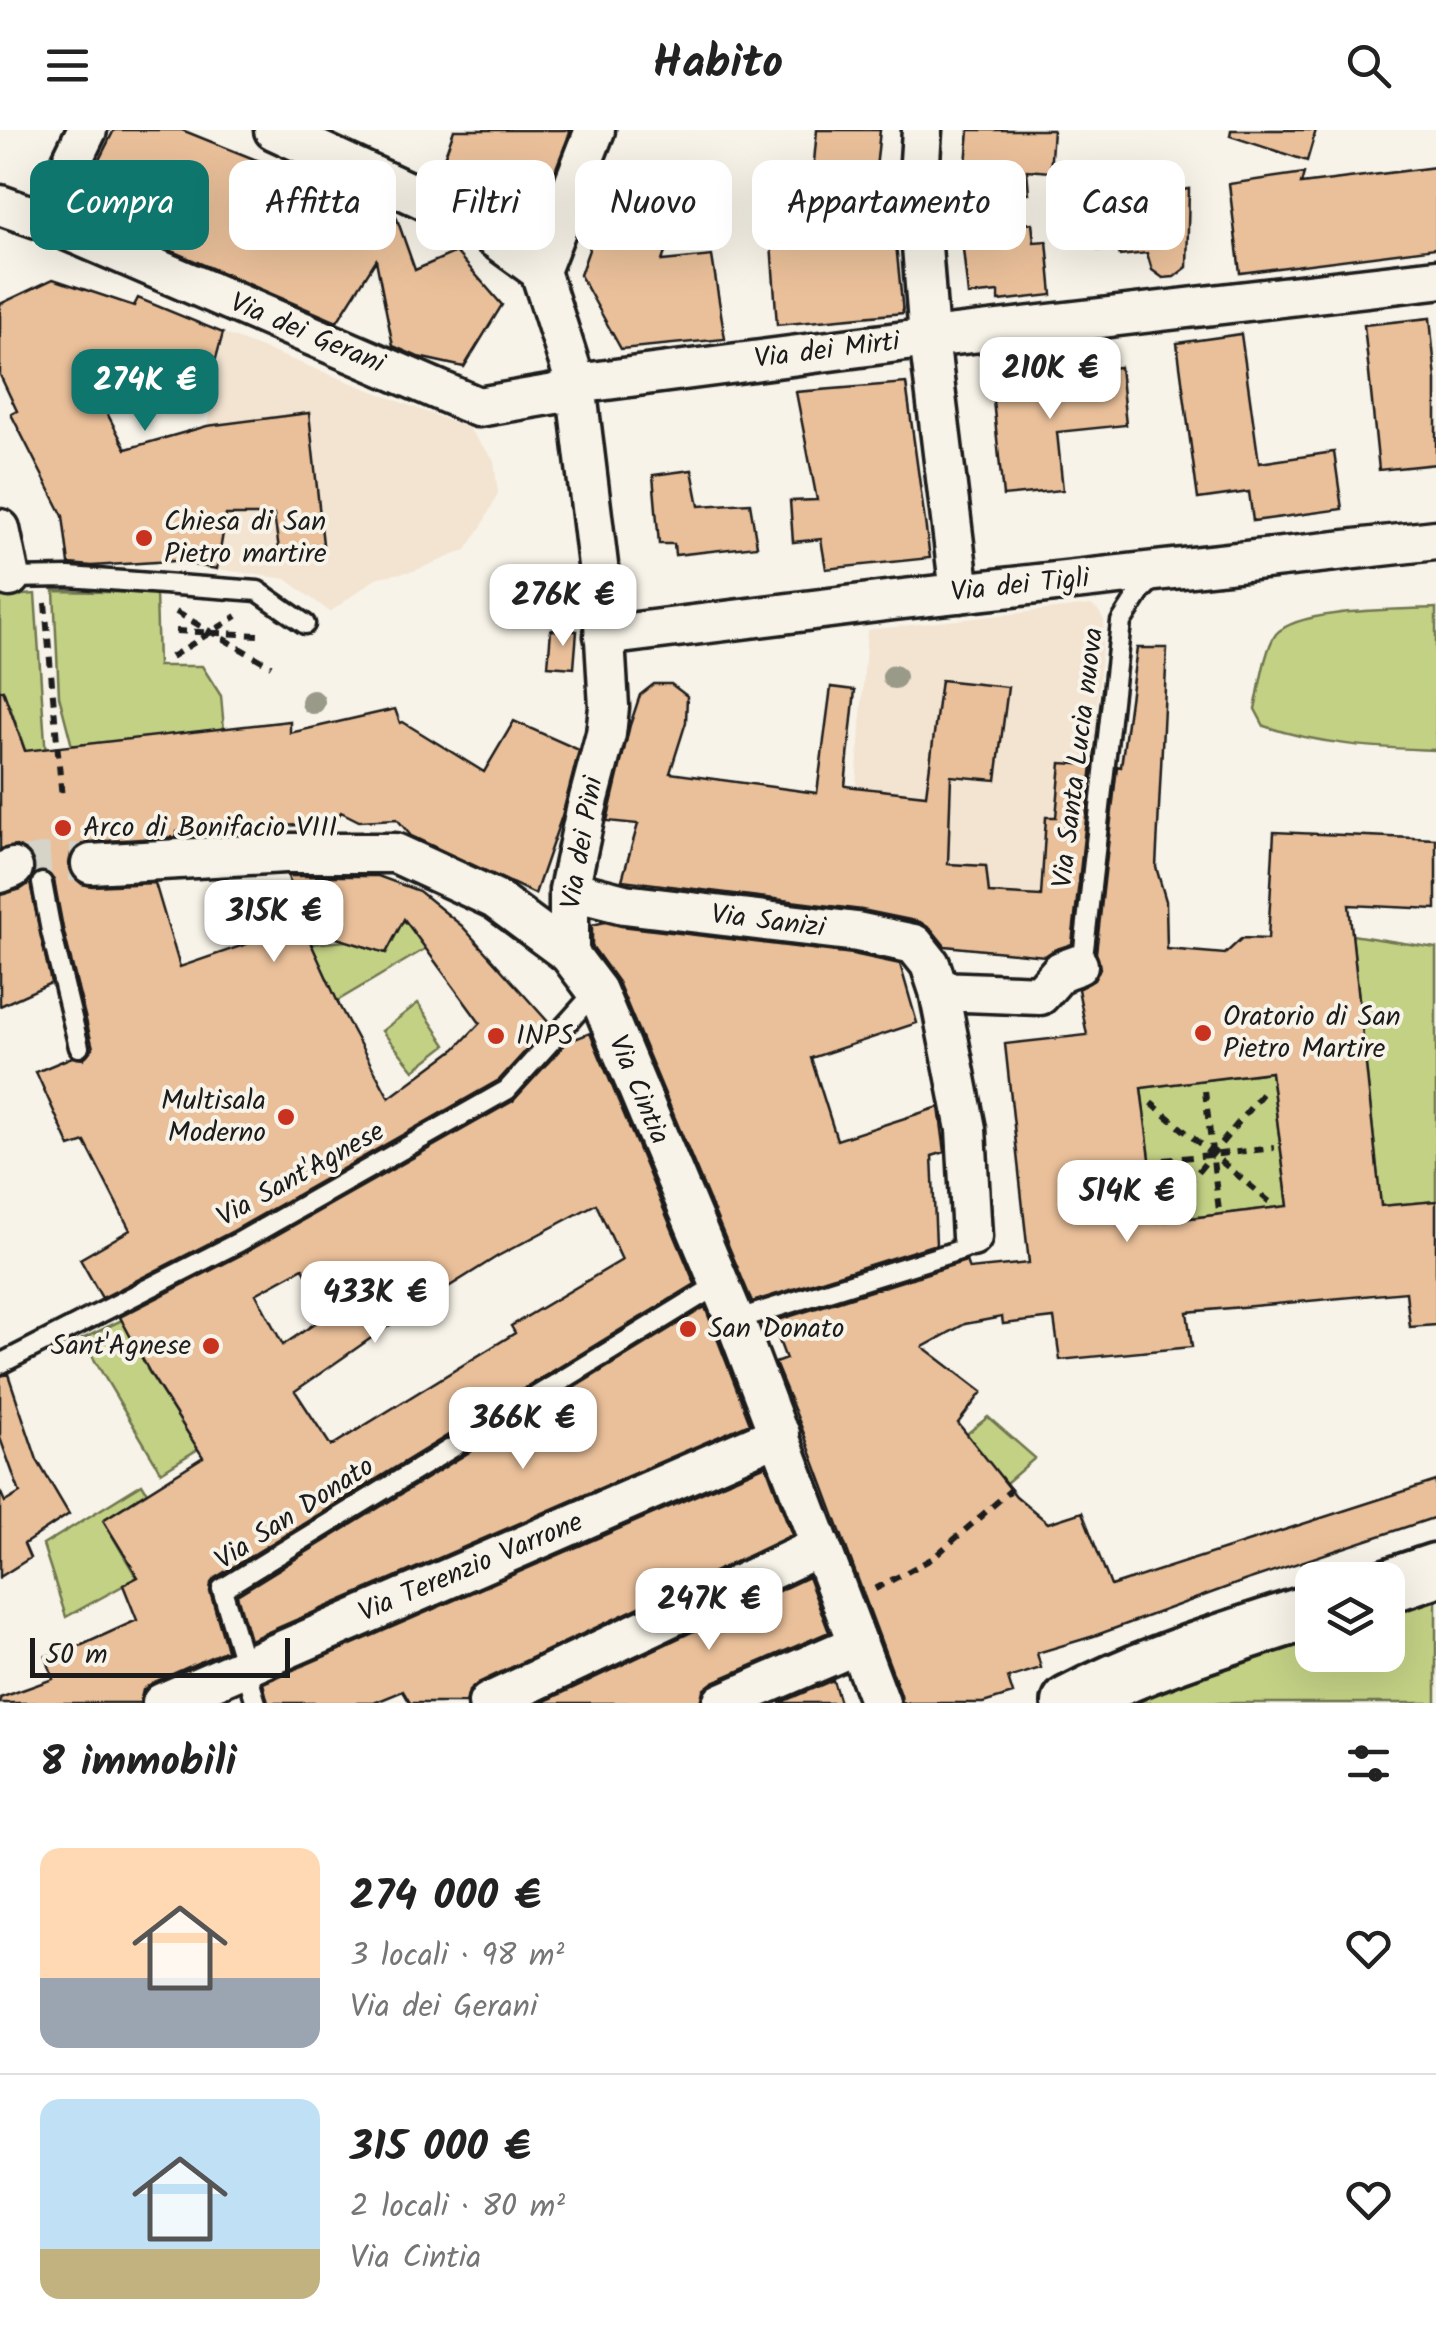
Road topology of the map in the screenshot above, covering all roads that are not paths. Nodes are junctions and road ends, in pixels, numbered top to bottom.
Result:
1 (87, 130) edge
2 (274, 130) edge
3 (595, 130) edge
4 (922, 130) edge
5 (72, 160) edge
6 (0, 205) edge
7 (30, 215) edge
8 (113, 250) edge
9 (540, 271) junction
10 (1436, 278) edge
11 (929, 338) junction
12 (576, 384) junction
13 (0, 529) edge
14 (1436, 540) edge
15 (1162, 570) junction
16 (18, 578) edge
17 (960, 593) junction
18 (305, 624) dead end
19 (604, 636) junction
20 (91, 864) tunnel mouth
21 (19, 875) edge
22 (569, 890) junction
23 (568, 954) junction
24 (1078, 964) joint
25 (596, 991) junction
26 (939, 991) junction
27 (79, 1047) dead end
28 (972, 1237) joint
29 (718, 1284) junction
30 (735, 1320) junction
31 (0, 1364) edge
32 (780, 1434) junction
33 (821, 1546) junction
34 (1436, 1570) edge
35 (1405, 1580) edge
36 (1295, 1617) edge
37 (858, 1644) junction
38 (246, 1666) junction
39 (162, 1703) edge
40 (256, 1703) edge
41 (488, 1703) edge
42 (722, 1703) edge
43 (880, 1703) edge
44 (1070, 1703) edge

1 - 5 street
2 - 9 street
3 - 9 street
4 - 11 street
6 - 7 street, Via dei Gerani
8 - 12 street, Via dei Gerani
9 - 12 street
10 - 11 street, Via dei Mirti
11 - 12 street, Via dei Mirti
11 - 17 street
12 - 19 street, Via dei Pini
13 - 16 street
14 - 15 street, Via dei Tigli
15 - 17 street, Via dei Tigli
15 - 24 lane, Via Santa Lucia nuova
16 - 18 lane
17 - 19 street, Via dei Tigli
19 - 22 street, Via dei Pini
20 - 23 street, Via Cintia
21 - 27 lane
22 - 23 street, Via dei Pini
22 - 26 street, Via Sanizi
23 - 25 street, Via Cintia
24 - 26 street
25 - 29 street, Via Cintia
25 - 31 lane, Via Sant'Agnese
26 - 28 street
28 - 30 lane
29 - 30 street, Via Cintia
29 - 38 lane, Via San Donato
30 - 32 street, Via Cintia
32 - 33 street, Via Cintia
32 - 38 street, Via Terenzio Varrone
33 - 37 street, Via Cintia
33 - 41 street
34 - 35 main road
36 - 44 main road
37 - 42 street
37 - 43 street, Via Cintia
38 - 39 street, Via Terenzio Varrone
38 - 40 lane

